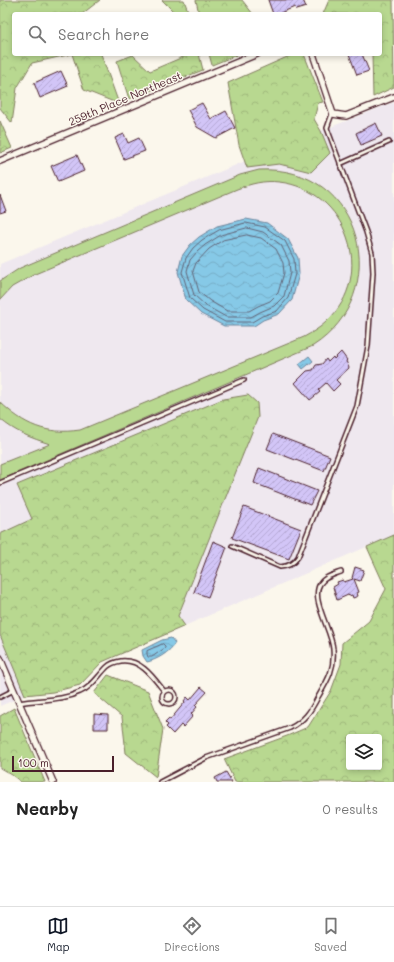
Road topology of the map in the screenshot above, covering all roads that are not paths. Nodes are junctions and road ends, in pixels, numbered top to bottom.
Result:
1 (252, 56) edge
2 (314, 56) edge
3 (394, 97) edge
4 (332, 114) junction
5 (389, 142) dead end
6 (0, 161) edge
7 (340, 164) junction
8 (244, 380) dead end
9 (0, 483) edge
10 (232, 546) dead end
11 (340, 572) dead end
12 (0, 658) edge
13 (14, 690) junction
14 (164, 691) junction
15 (0, 697) edge
16 (19, 703) junction
17 (53, 782) edge
18 (160, 782) edge

1 - 6 street, 259th Place Northeast
2 - 4 street
3 - 4 street
4 - 7 lane
5 - 7 lane
7 - 10 lane
8 - 9 lane
11 - 18 lane
12 - 13 street
13 - 15 lane
13 - 16 street
14 - 14 lane
14 - 16 lane
16 - 17 street

